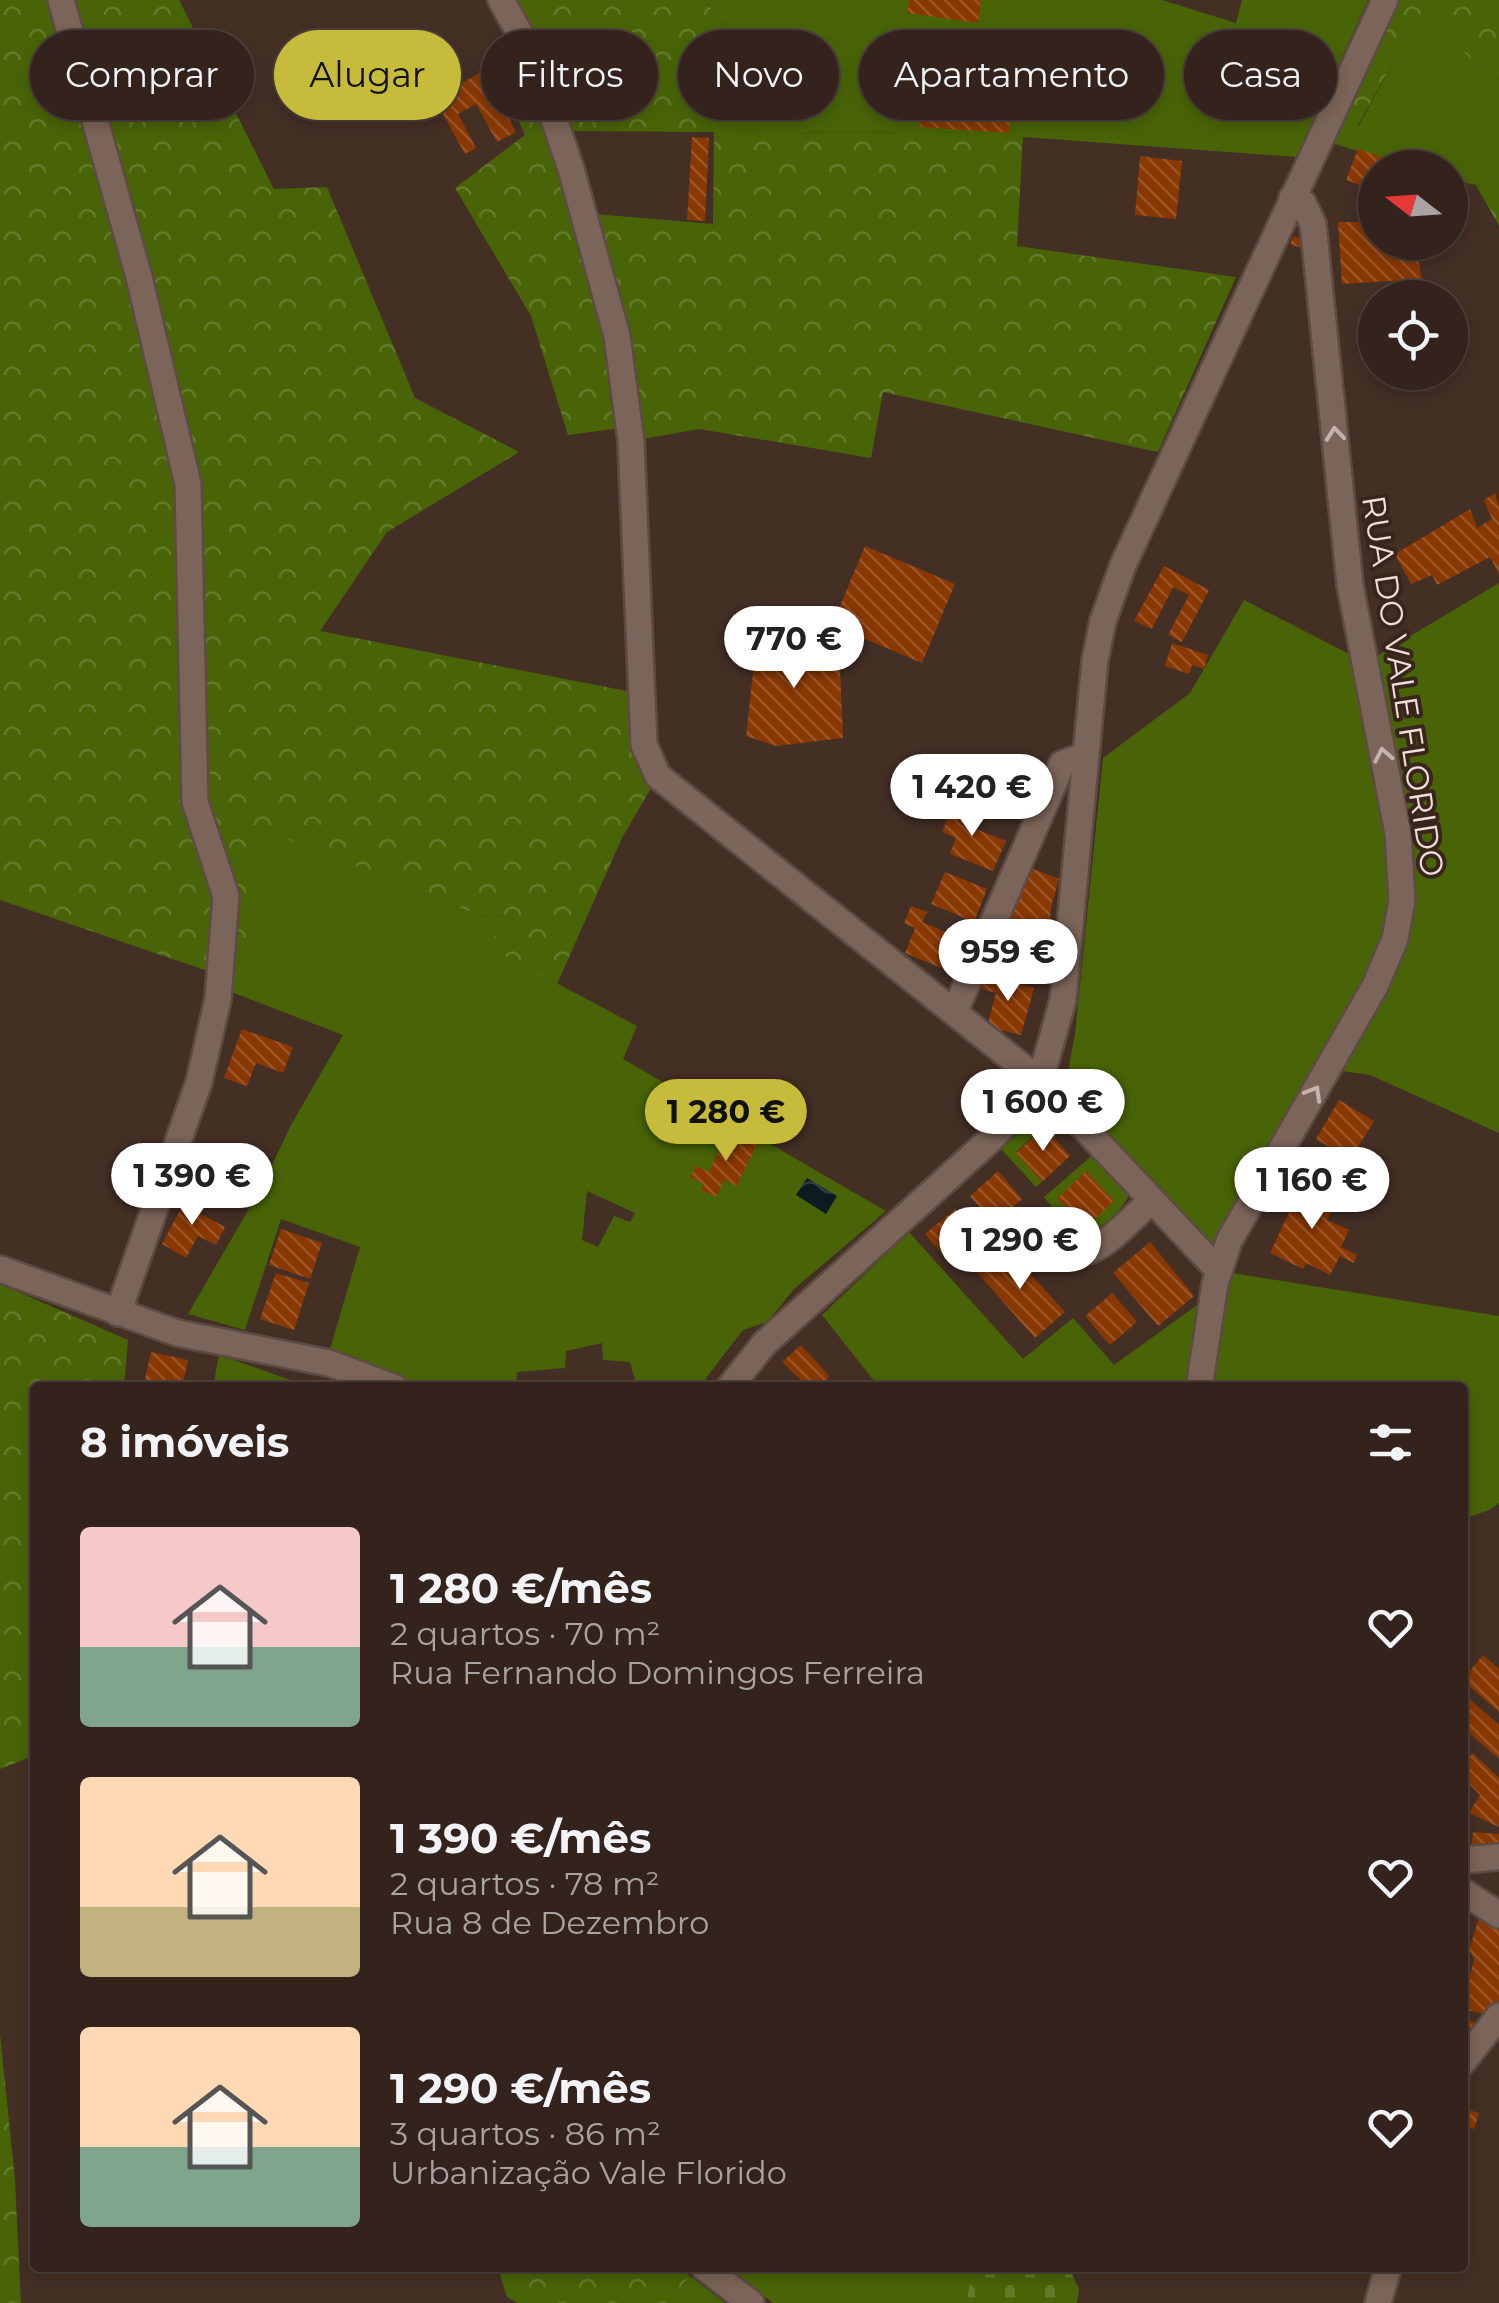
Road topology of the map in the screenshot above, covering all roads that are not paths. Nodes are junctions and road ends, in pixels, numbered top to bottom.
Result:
1 (61, 0) edge
2 (501, 0) edge
3 (1384, 0) edge
4 (1292, 198) junction
5 (1083, 760) junction
6 (955, 1011) junction
7 (1040, 1081) junction
8 (1152, 1200) junction
9 (1058, 1238) dead end
10 (0, 1269) edge
11 (1219, 1271) junction
12 (118, 1313) junction
13 (379, 1382) edge
14 (733, 1382) edge
15 (1200, 1382) edge
16 (1499, 1857) edge
17 (1468, 1860) edge
18 (1468, 1894) edge
19 (1499, 1915) edge
20 (1499, 2016) edge
21 (1468, 2055) edge
22 (709, 2272) edge
23 (1387, 2272) edge
24 (750, 2303) edge
25 (1378, 2303) edge

1 - 12 street
2 - 6 street
3 - 4 street
4 - 5 street
11 -> 4 street, RUA DO VALE FLORIDO
5 - 6 street
5 - 7 street
6 - 7 street
7 - 8 street
7 - 14 street
8 - 9 street
8 - 11 street
10 - 12 street
11 - 15 street, RUA DO VALE FLORIDO
12 - 13 street
16 - 17 street
18 - 19 street
20 - 21 street
22 - 24 street
23 - 25 street

